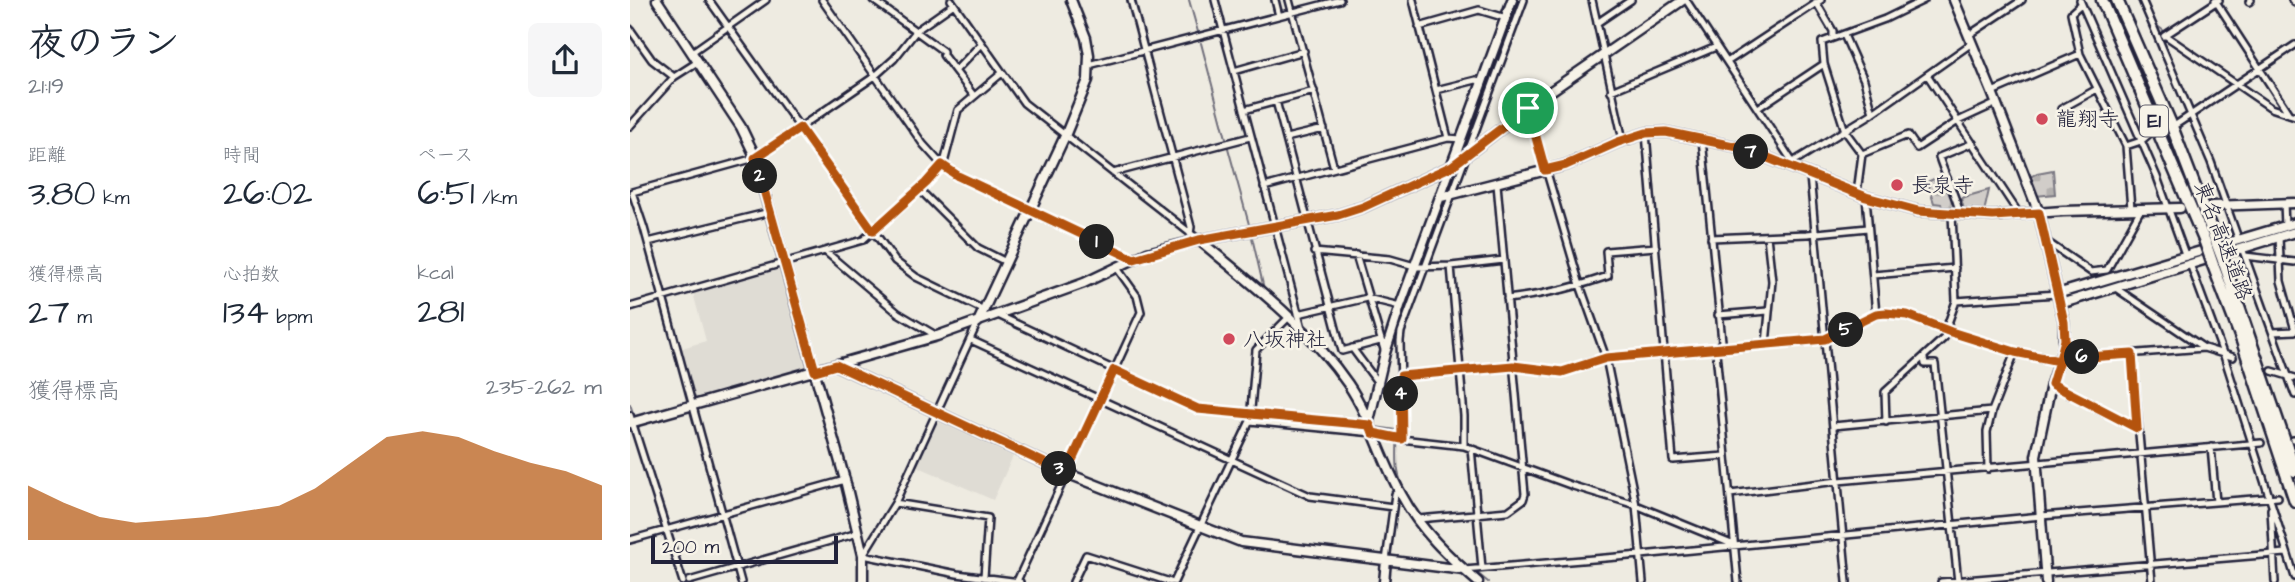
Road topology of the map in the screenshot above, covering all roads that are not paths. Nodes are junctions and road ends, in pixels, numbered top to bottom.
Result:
1 (657, 0) edge
2 (709, 0) edge
3 (766, 0) edge
4 (822, 0) edge
5 (873, 0) edge
6 (1071, 0) edge
7 (1131, 0) edge
8 (1215, 0) edge
9 (1275, 0) edge
10 (1289, 0) edge
11 (1340, 0) edge
12 (1413, 0) edge
13 (1477, 0) edge
14 (1512, 0) edge
15 (1524, 0) edge
16 (1592, 0) edge
17 (1631, 0) edge
18 (1684, 0) edge
19 (1924, 0) edge
20 (1954, 0) edge
21 (2022, 0) edge
22 (2102, 0) edge
23 (2117, 0) edge
24 (2142, 0) edge
25 (1817, 1) edge
26 (2217, 1) edge
27 (952, 2) edge
28 (2080, 2) edge
29 (1479, 10) junction
30 (1293, 13) junction
31 (1279, 16) junction
32 (1506, 18) junction
33 (1597, 23) junction
34 (728, 26) junction
35 (1419, 27) junction
36 (630, 29) edge
37 (917, 30) junction
38 (1223, 32) junction
39 (2157, 34) junction
40 (1844, 35) junction
41 (1833, 36) junction
42 (2166, 36) junction
43 (632, 38) edge
44 (1970, 39) junction
45 (981, 44) junction
46 (2295, 45) edge
47 (1716, 47) junction
48 (1145, 51) junction
49 (1304, 51) junction
50 (692, 52) junction
51 (1603, 54) junction
52 (2080, 54) junction
53 (699, 61) junction
54 (1727, 62) junction
55 (1824, 64) junction
56 (1089, 65) junction
57 (2260, 68) junction
58 (956, 71) junction
59 (1234, 71) junction
60 (1003, 73) junction
61 (875, 76) junction
62 (1928, 76) junction
63 (674, 77) junction
64 (1483, 82) junction
65 (2236, 84) junction
66 (2097, 89) junction
67 (1436, 90) junction
68 (1314, 91) junction
69 (1612, 91) junction
70 (1992, 92) junction
71 (974, 96) junction
72 (1276, 101) junction
73 (1997, 103) junction
74 (1528, 108) junction
75 (1758, 108) junction
76 (2061, 109) dead end
77 (1244, 110) junction
78 (1873, 113) junction
79 (2190, 115) junction
80 (2292, 115) edge
81 (1958, 121) junction
82 (2177, 124) tunnel mouth
83 (630, 126) edge
84 (800, 128) junction
85 (1324, 129) junction
86 (1845, 131) junction
87 (1646, 133) junction
88 (2148, 135) tunnel mouth
89 (1065, 136) junction
90 (1250, 137) junction
91 (1286, 138) junction
92 (1448, 138) junction
93 (1461, 139) junction
94 (1702, 139) junction
95 (1623, 141) junction
96 (2141, 141) junction
97 (1973, 144) junction
98 (2126, 146) junction
99 (1863, 154) junction
100 (1465, 155) junction
101 (1173, 157) junction
102 (755, 158) junction
103 (1454, 164) junction
104 (942, 165) junction
105 (1794, 166) junction
106 (1334, 168) junction
107 (1545, 170) junction
108 (1113, 173) junction
109 (1810, 176) junction
110 (1297, 178) junction
111 (630, 184) edge
112 (1497, 184) junction
113 (1264, 187) junction
114 (919, 189) junction
115 (631, 193) edge
116 (1857, 193) junction
117 (1446, 196) junction
118 (1866, 197) junction
119 (2295, 203) edge
120 (2284, 204) junction
121 (2211, 206) dead end
122 (2224, 206) junction
123 (2180, 208) dead end
124 (2131, 209) junction
125 (2141, 209) junction
126 (2168, 209) junction
127 (1030, 211) junction
128 (770, 212) junction
129 (2039, 213) junction
130 (1956, 215) junction
131 (2019, 215) junction
132 (1307, 220) junction
133 (2295, 223) edge
134 (1274, 226) junction
135 (2285, 226) junction
136 (1868, 228) junction
137 (873, 231) junction
138 (2295, 232) edge
139 (1816, 233) junction
140 (1190, 234) junction
141 (1767, 236) junction
142 (2279, 237) junction
143 (1712, 238) junction
144 (1199, 240) junction
145 (2045, 241) junction
146 (2210, 241) junction
147 (648, 242) junction
148 (1656, 247) junction
149 (2242, 248) junction
150 (826, 252) junction
151 (1314, 252) junction
152 (1356, 255) junction
153 (1134, 259) junction
154 (2281, 259) junction
155 (1504, 260) junction
156 (2188, 260) junction
157 (1006, 262) junction
158 (2295, 262) edge
159 (785, 263) junction
160 (2219, 264) junction
161 (1451, 266) junction
162 (1116, 268) junction
163 (1421, 268) junction
164 (1955, 268) junction
165 (1873, 275) junction
166 (1580, 286) junction
167 (2113, 287) junction
168 (2057, 294) junction
169 (661, 297) junction
170 (1367, 298) junction
171 (1507, 299) junction
172 (1956, 301) junction
173 (2060, 304) junction
174 (1400, 306) junction
175 (630, 307) edge
176 (1329, 307) junction
177 (984, 310) junction
178 (1768, 312) junction
179 (1876, 314) junction
180 (998, 315) junction
181 (1295, 315) junction
182 (1718, 315) junction
183 (978, 322) junction
184 (1947, 330) junction
185 (2295, 330) edge
186 (2273, 332) junction
187 (937, 336) junction
188 (1825, 339) junction
189 (971, 340) junction
190 (1380, 341) junction
191 (1766, 344) junction
192 (1352, 348) junction
193 (1719, 348) junction
194 (2204, 348) junction
195 (1665, 352) junction
196 (2015, 352) junction
197 (1385, 353) junction
198 (2132, 354) junction
199 (2224, 356) junction
200 (2234, 357) tunnel mouth
201 (1606, 358) junction
202 (1924, 358) junction
203 (2059, 360) junction
204 (836, 365) junction
205 (1513, 366) junction
206 (1114, 370) junction
207 (1460, 370) junction
208 (815, 371) junction
209 (2272, 371) dead end
210 (1401, 376) junction
211 (2292, 377) edge
212 (1378, 383) junction
213 (2052, 384) junction
214 (2295, 395) edge
215 (1100, 400) junction
216 (691, 405) junction
217 (1992, 411) junction
218 (936, 413) junction
219 (1250, 418) junction
220 (1940, 418) junction
221 (631, 420) edge
222 (1886, 422) junction
223 (1371, 426) junction
224 (1833, 426) junction
225 (2137, 428) junction
226 (1401, 439) junction
227 (2252, 443) junction
228 (2261, 443) dead end
229 (1464, 446) junction
230 (2211, 447) junction
231 (1471, 448) junction
232 (2140, 454) junction
233 (1725, 456) junction
234 (1231, 461) junction
235 (2036, 463) junction
236 (1522, 468) junction
237 (1988, 469) junction
238 (2295, 471) edge
239 (1945, 472) junction
240 (1066, 473) junction
241 (845, 480) junction
242 (1838, 481) junction
243 (1399, 491) junction
244 (1730, 494) junction
245 (2278, 497) tunnel mouth
246 (2271, 500) junction
247 (2295, 501) edge
248 (2216, 502) junction
249 (895, 503) junction
250 (1636, 505) junction
251 (1393, 507) junction
252 (2146, 508) junction
253 (722, 514) junction
254 (1476, 514) junction
255 (2041, 516) junction
256 (1422, 519) junction
257 (1950, 526) junction
258 (1201, 527) junction
259 (667, 530) junction
260 (858, 533) junction
261 (1843, 535) junction
262 (630, 540) edge
263 (1735, 546) junction
264 (2286, 552) junction
265 (2273, 554) junction
266 (863, 555) junction
267 (1641, 555) junction
268 (1386, 561) junction
269 (2151, 564) junction
270 (737, 567) junction
271 (1479, 568) junction
272 (1465, 569) junction
273 (984, 577) junction
274 (2295, 577) edge
275 (2046, 578) edge
276 (686, 581) edge
277 (1958, 581) edge
278 (741, 582) edge
279 (863, 582) edge
280 (1019, 582) edge
281 (1073, 582) edge
282 (1172, 582) edge
283 (1384, 582) edge
284 (1478, 582) edge
285 (1643, 582) edge
286 (1738, 582) edge
287 (1847, 582) edge
288 (1941, 582) edge
289 (2152, 582) edge
290 (2275, 582) edge

1 - 50 street
2 - 34 street
3 - 34 street
4 - 61 street
5 - 37 street
6 - 56 street
7 - 48 street
8 - 38 street
9 - 31 street
10 - 30 street
11 - 30 street
12 - 35 street
13 - 29 street
14 - 32 street
15 - 100 street
16 - 33 street
17 - 33 street
18 - 47 street
18 - 51 street
19 - 40 street
20 - 44 street
21 - 44 street
22 - 146 highway, 東名高速道路 / E1
23 - 146 highway, 東名高速道路 / E1
24 - 39 street
25 - 41 street
25 - 54 street
26 - 42 street
26 - 57 street
27 - 37 street
27 - 45 street
28 - 52 street
28 - 96 street
29 - 32 street
29 - 35 street
30 - 31 street
30 - 49 street
31 - 38 street
32 - 64 street
33 - 51 street
34 - 50 street
34 - 84 street
35 - 67 street
36 - 43 street
37 - 58 street
37 - 61 street
38 - 48 street
38 - 59 street
39 - 42 street
39 - 79 street
40 - 41 street
40 - 78 street
41 - 55 street
42 - 65 street
43 - 63 street
44 - 62 street
44 - 70 street
45 - 58 street
45 - 60 street
46 - 57 street
47 - 54 street
47 - 69 street
48 - 56 street
48 - 101 street
49 - 59 street
49 - 68 street
50 - 53 street
51 - 69 street
51 - 74 street
52 - 66 street
52 - 70 street
53 - 63 street
53 - 102 street
54 - 75 street
55 - 75 street
55 - 86 street
56 - 89 street
57 - 65 street
57 - 80 street
58 - 71 street
59 - 77 street
60 - 71 street
60 - 89 street
61 - 84 street
61 - 104 street
62 - 78 street
62 - 81 street
63 - 83 street
64 - 67 street
64 - 93 street
65 - 79 street
65 - 80 street
66 - 76 street
66 - 98 street
67 - 92 street
68 - 72 street
68 - 85 street
69 - 95 street
70 - 73 street
71 - 104 street
72 - 77 street
72 - 91 street
73 - 81 street
73 - 129 street
74 - 100 street
74 - 107 street
75 - 105 street
77 - 90 street
78 - 86 street
79 - 82 street
79 - 122 street
81 - 97 street
81 - 99 street
84 - 102 street
84 - 137 street
85 - 91 street
85 - 106 street
86 - 99 street
86 - 105 street
87 - 94 street
87 - 95 street
87 - 148 street
88 - 96 street
89 - 108 street
89 - 127 street
90 - 101 street
90 - 113 street
91 - 110 street
92 - 93 street
92 - 106 street
93 - 103 street
94 - 105 street
94 - 143 street
95 - 107 street
96 - 98 street
96 - 126 street
97 - 130 street
97 - 131 street
98 - 124 street
99 - 116 street
100 - 103 street
100 - 117 street
101 - 108 street
101 - 140 street
102 - 115 street
102 - 128 street
103 - 117 street
103 - 132 street
104 - 114 street
104 - 127 street
105 - 109 street
106 - 110 street
107 - 112 street
107 - 166 street
108 - 140 street
109 - 116 street
109 - 139 street
110 - 113 street
110 - 132 street
111 - 115 street
112 - 117 street
112 - 155 street
113 - 134 street
114 - 137 street
114 - 157 street
115 - 147 street
116 - 118 street
117 - 163 street
118 - 130 street
118 - 136 street
119 - 120 street
120 - 122 street
120 - 135 street
121 - 122 street
122 - 149 street
123 - 126 street
124 - 125 street
124 - 129 street
125 - 126 street
125 - 145 street
126 - 156 street
127 - 153 street
127 - 157 street
128 - 147 street
128 - 159 street
129 - 131 street
129 - 145 street
130 - 131 street
130 - 164 street
132 - 134 street
132 - 151 street
133 - 135 street
134 - 144 street
134 - 181 street
135 - 149 street
136 - 139 street
136 - 165 street
137 - 150 street
137 - 177 street
138 - 142 street
139 - 141 street
139 - 188 street
140 - 144 street
141 - 143 street
141 - 178 street
142 - 149 street
142 - 154 street
143 - 182 street
144 - 153 street
144 - 181 street
145 - 168 street
146 - 160 highway, 東名高速道路 / E1, bridge
147 - 169 street
148 - 166 street
148 - 195 street
149 - 154 street
149 - 156 street
149 - 186 street
150 - 159 street
150 - 187 street
151 - 152 street
151 - 176 street
152 - 163 street
152 - 170 street
153 - 162 street
154 - 158 street
154 - 185 street
155 - 161 street
155 - 171 street
156 - 167 street
156 - 168 street
156 - 199 street
157 - 177 street
159 - 169 street
159 - 208 street
160 - 238 highway, 東名高速道路 / E1
160 - 247 highway, 東名高速道路 / E1
161 - 163 street
161 - 207 street
162 - 180 street
162 - 206 street
163 - 174 street
163 - 210 street
164 - 165 street
164 - 172 street
165 - 179 street
166 - 171 street
166 - 201 street
167 - 173 street
167 - 194 street
168 - 172 street
168 - 173 street
169 - 175 street
169 - 216 street
170 - 174 street
170 - 176 street
170 - 190 street
171 - 205 street
172 - 184 street
173 - 203 street
174 - 197 street
176 - 181 street
176 - 192 street
177 - 183 street
178 - 182 street
178 - 191 street
179 - 184 street
179 - 188 street
180 - 183 street
180 - 206 street
181 - 219 street
181 - 223 street
182 - 193 street
183 - 187 street
183 - 189 street
184 - 196 street
184 - 202 street
185 - 186 street
186 - 211 street
187 - 204 street
188 - 191 street
188 - 224 street
189 - 215 street
189 - 218 street
190 - 192 street
190 - 197 street
191 - 193 street
192 - 212 street
193 - 195 street
193 - 233 street
194 - 198 street
194 - 199 street
195 - 201 street
195 - 233 street
196 - 203 street
196 - 217 street
197 - 212 street
198 - 203 street
198 - 225 street
199 - 200 street
199 - 227 street
201 - 205 street
201 - 250 street
202 - 220 street
202 - 222 street
203 - 213 street
204 - 208 street
204 - 218 street
205 - 207 street
205 - 236 street
206 - 215 street
206 - 219 street
207 - 210 street
207 - 229 street
208 - 216 street
208 - 241 street
209 - 211 street
210 - 226 street
211 - 214 street
212 - 223 street
213 - 225 street
213 - 235 street
215 - 234 street
215 - 240 street
216 - 221 street
216 - 253 street
217 - 220 street
217 - 237 street
218 - 240 street
218 - 249 street
219 - 223 street
219 - 234 street
220 - 222 street
220 - 239 street
221 - 259 street
222 - 224 street
223 - 226 street
223 - 243 street
224 - 242 street
225 - 232 street
226 - 229 street
227 - 228 street
227 - 230 street
227 - 246 street
229 - 231 street
230 - 232 street
230 - 248 street
231 - 236 street
231 - 254 street
232 - 235 street
232 - 252 street
233 - 244 street
234 - 251 street
234 - 258 street
235 - 237 street
235 - 255 street
236 - 250 street
236 - 254 street
237 - 239 street
239 - 242 street
239 - 257 street
240 - 258 street
240 - 280 street
241 - 253 street
241 - 260 street
242 - 244 street
242 - 261 street
243 - 251 street
243 - 256 street
244 - 263 street
245 - 246 street
246 - 248 street
246 - 264 street
246 - 265 street
248 - 252 street
249 - 266 street
249 - 273 street
250 - 263 street
250 - 267 street
251 - 268 street
252 - 255 street
252 - 269 street
253 - 259 street
253 - 270 street
254 - 256 street
254 - 271 street
255 - 257 street
255 - 275 street
256 - 272 street
257 - 261 street
257 - 277 street
258 - 268 street
258 - 282 street
259 - 262 street
259 - 276 street
260 - 266 street
260 - 270 street
261 - 263 street
261 - 287 street
263 - 267 street
263 - 286 street
264 - 265 street
264 - 274 street
265 - 269 street
265 - 290 street
266 - 273 street
266 - 279 street
267 - 271 street
267 - 285 street
268 - 272 street
268 - 283 street
269 - 275 street
269 - 289 street
270 - 276 street
270 - 278 street
271 - 272 street
272 - 284 street
273 - 280 street
275 - 277 street
277 - 288 street
281 - 282 street

